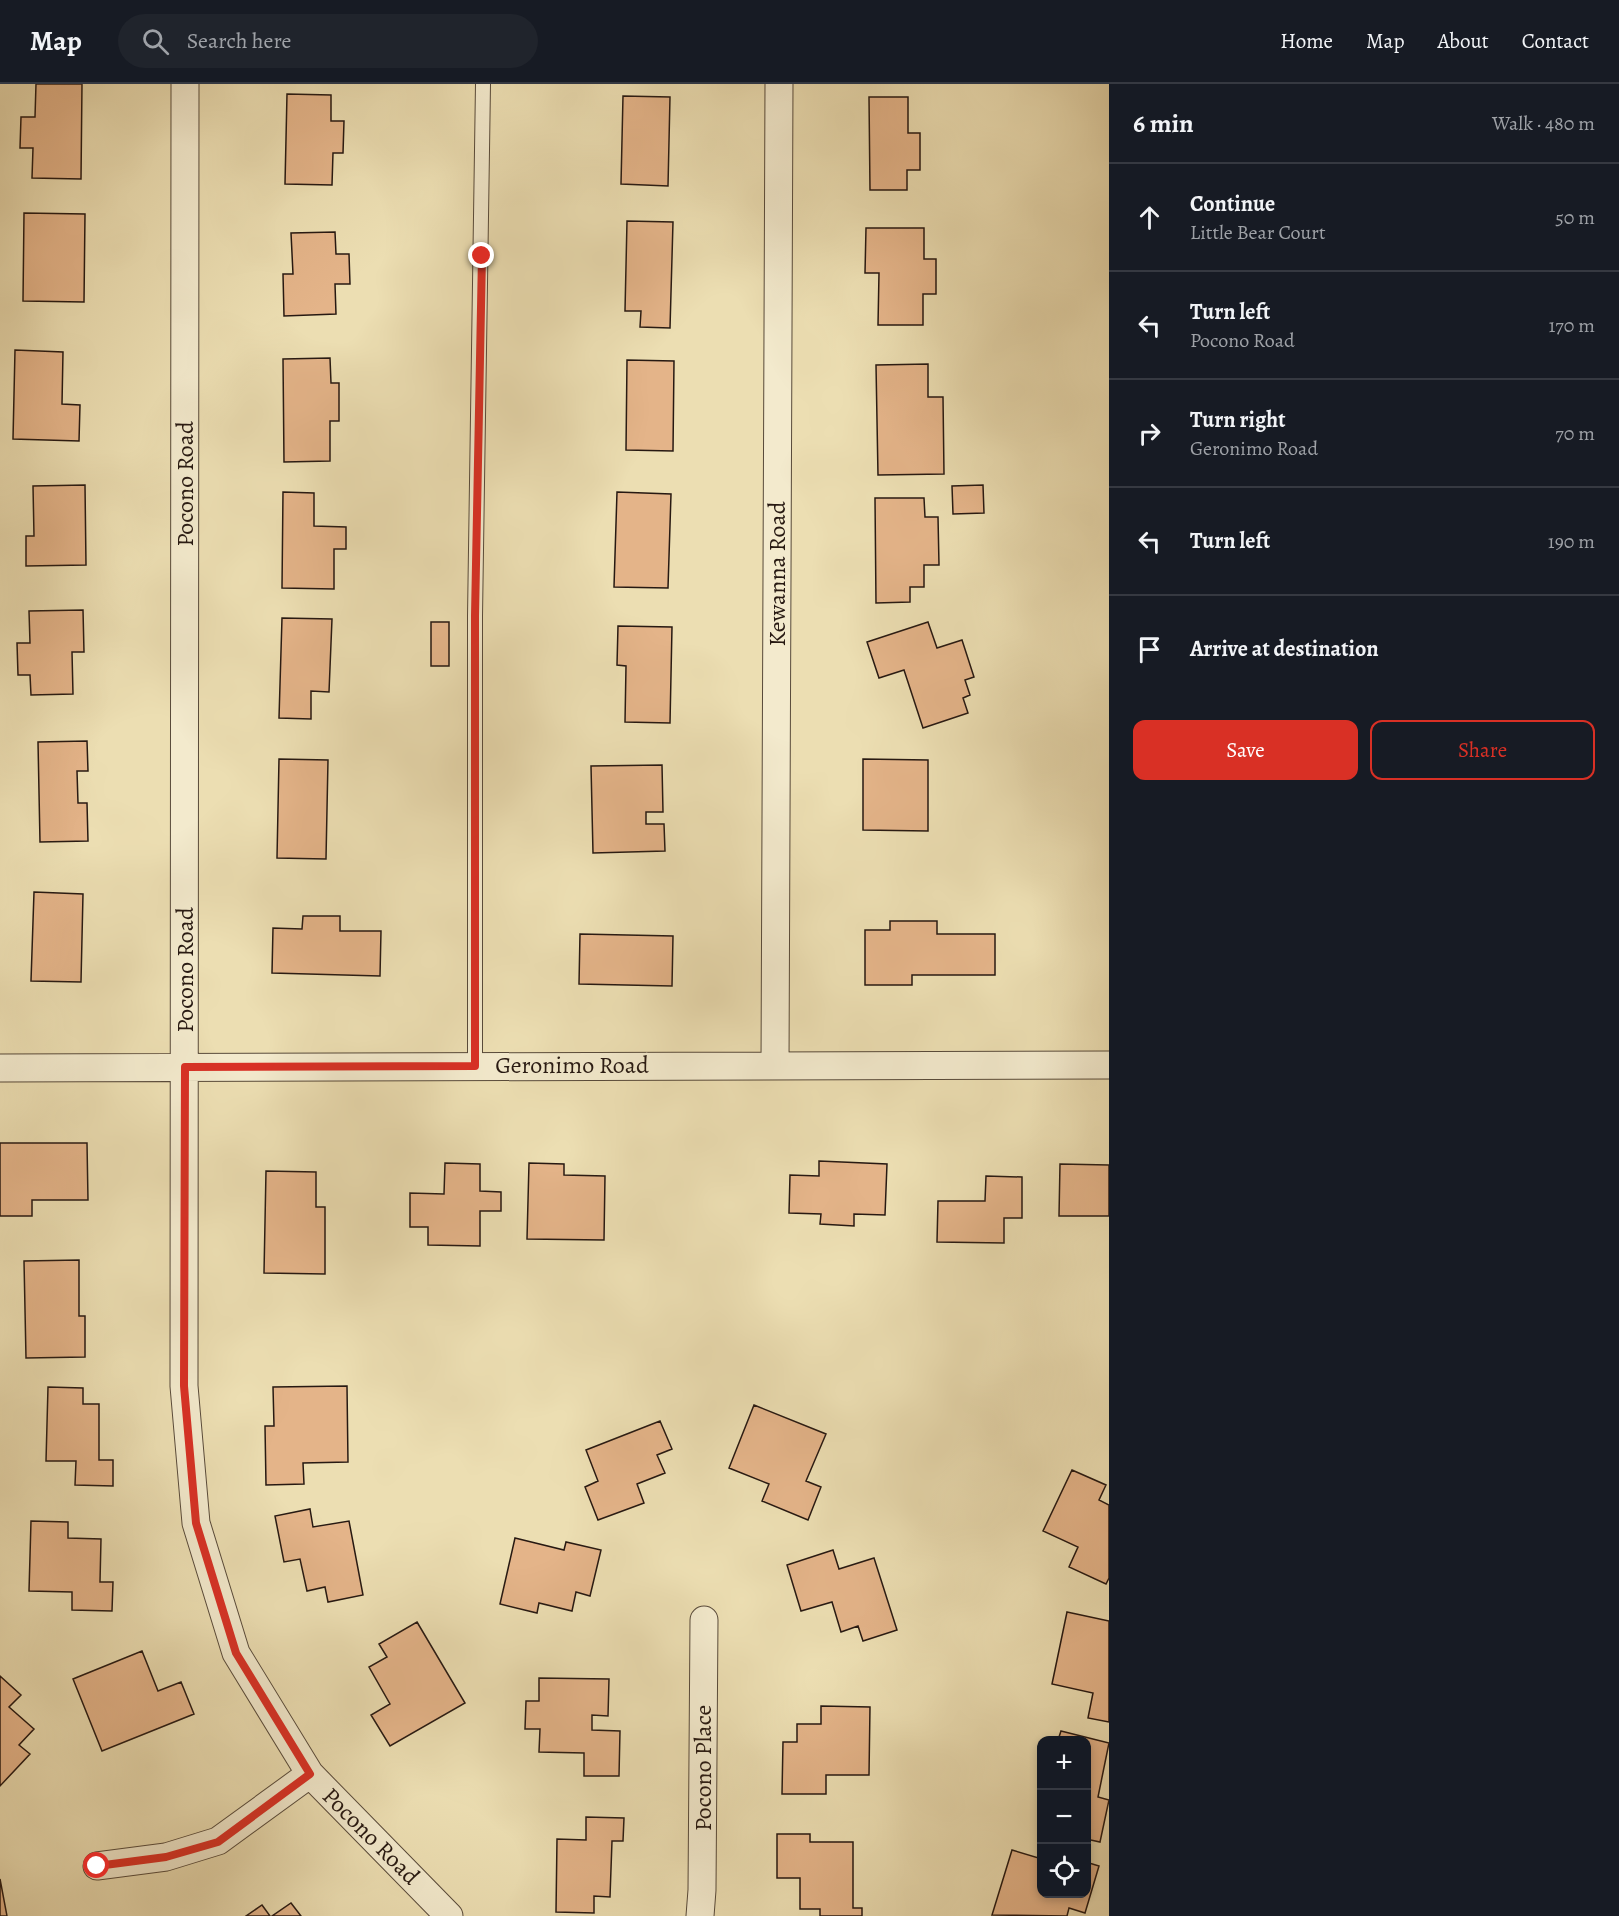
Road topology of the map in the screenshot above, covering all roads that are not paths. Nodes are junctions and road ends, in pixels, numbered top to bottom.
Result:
1 (185, 84) edge
2 (483, 84) edge
3 (779, 84) edge
4 (775, 1065) junction
5 (1109, 1065) edge
6 (475, 1066) junction
7 (185, 1067) junction
8 (0, 1068) edge
9 (704, 1620) dead end
10 (310, 1774) junction
11 (97, 1866) dead end
12 (449, 1916) edge
13 (700, 1916) edge

1 - 7 street, Pocono Road
2 - 6 lane
3 - 4 street, Kewanna Road
4 - 5 street, Geronimo Road
4 - 6 street, Geronimo Road
6 - 7 street, Geronimo Road
7 - 8 street, Geronimo Road
7 - 10 street, Pocono Road
9 - 13 street, Pocono Place
10 - 11 street
10 - 12 street, Pocono Road

